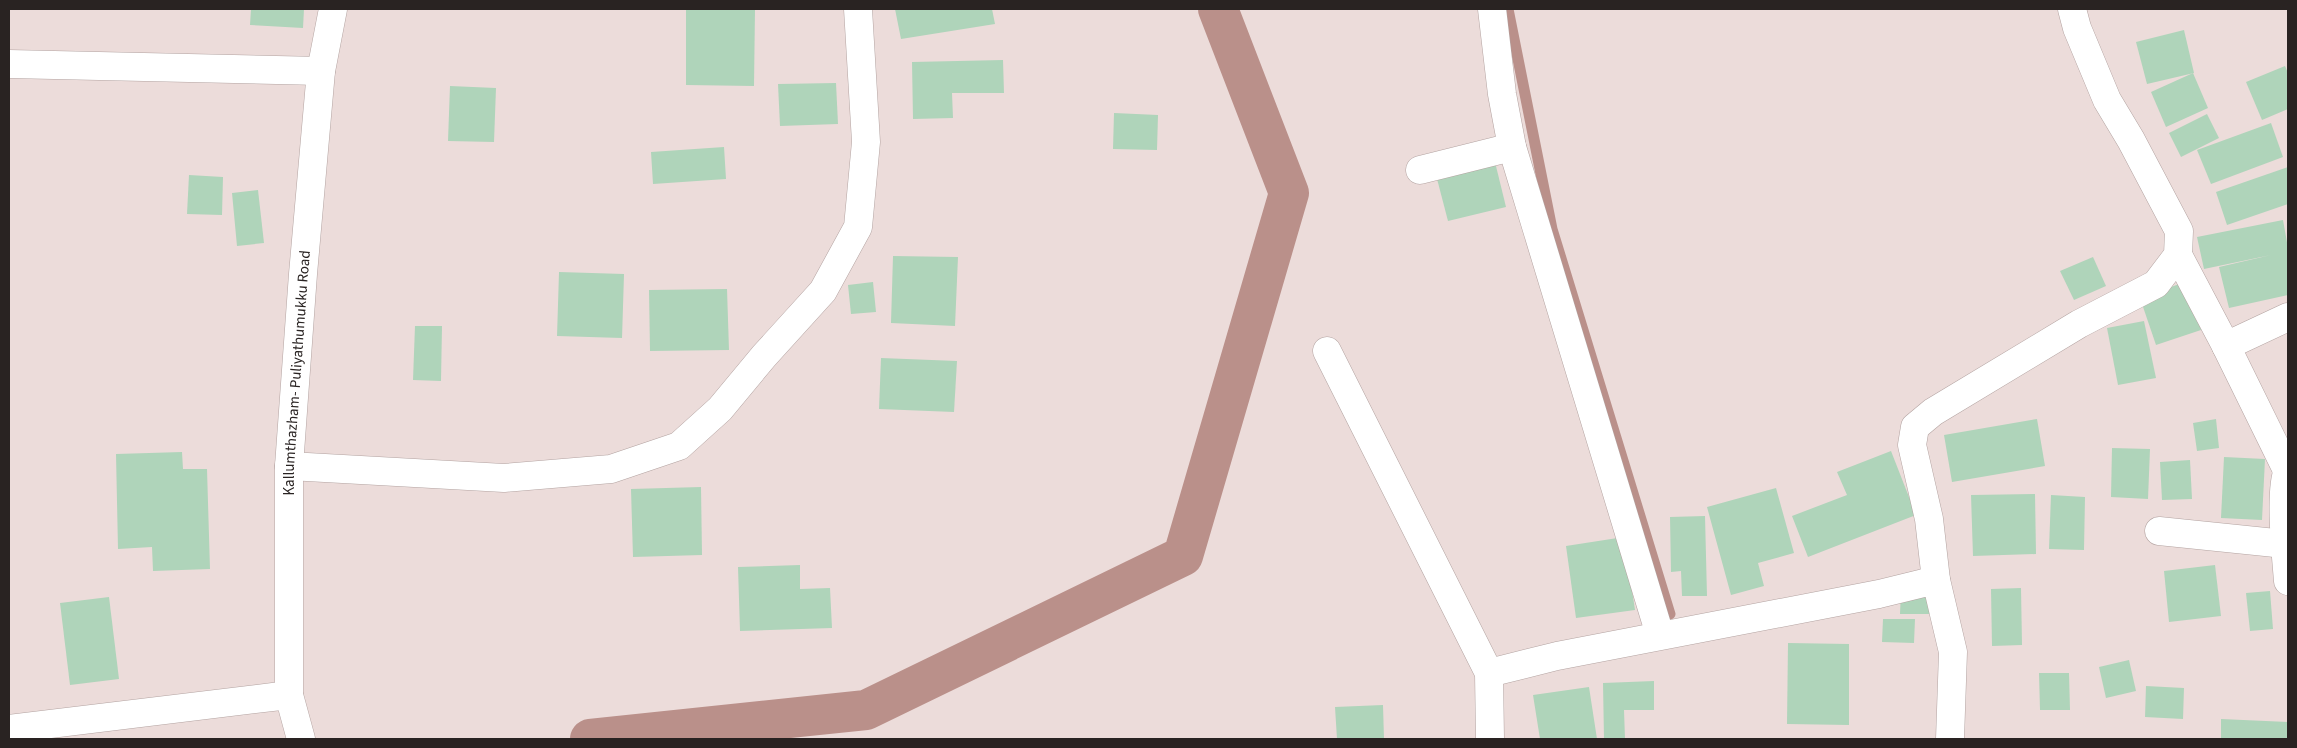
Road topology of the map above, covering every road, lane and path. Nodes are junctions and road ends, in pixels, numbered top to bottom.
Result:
1 (333, 9) edge
2 (858, 9) edge
3 (1492, 9) edge
4 (2072, 9) edge
5 (9, 64) edge
6 (321, 71) junction
7 (1512, 147) junction
8 (1420, 170) dead end
9 (2178, 255) junction
10 (2288, 317) edge
11 (2226, 346) junction
12 (1327, 351) dead end
13 (289, 466) junction
14 (2288, 470) edge
15 (2159, 531) dead end
16 (2285, 544) junction
17 (1936, 580) junction
18 (2288, 581) edge
19 (1660, 635) junction
20 (1489, 673) junction
21 (289, 695) junction
22 (9, 729) edge
23 (300, 739) edge
24 (1490, 739) edge
25 (1950, 739) edge

1 - 6 street, Kallumthazham- Puliyathumukku Road
2 - 13 street
3 - 7 street
4 - 9 street
5 - 6 street
6 - 13 street, Kallumthazham- Puliyathumukku Road
7 - 8 street
7 - 19 street
9 - 11 street
9 - 17 street
10 - 11 street
11 - 14 street
12 - 20 street
13 - 21 street, Kallumthazham- Puliyathumukku Road
14 - 16 street
15 - 16 street
16 - 18 street
17 - 19 street
17 - 25 street
19 - 20 street
20 - 24 street
21 - 22 street
21 - 23 street, Kallumthazham- Puliyathumukku Road

